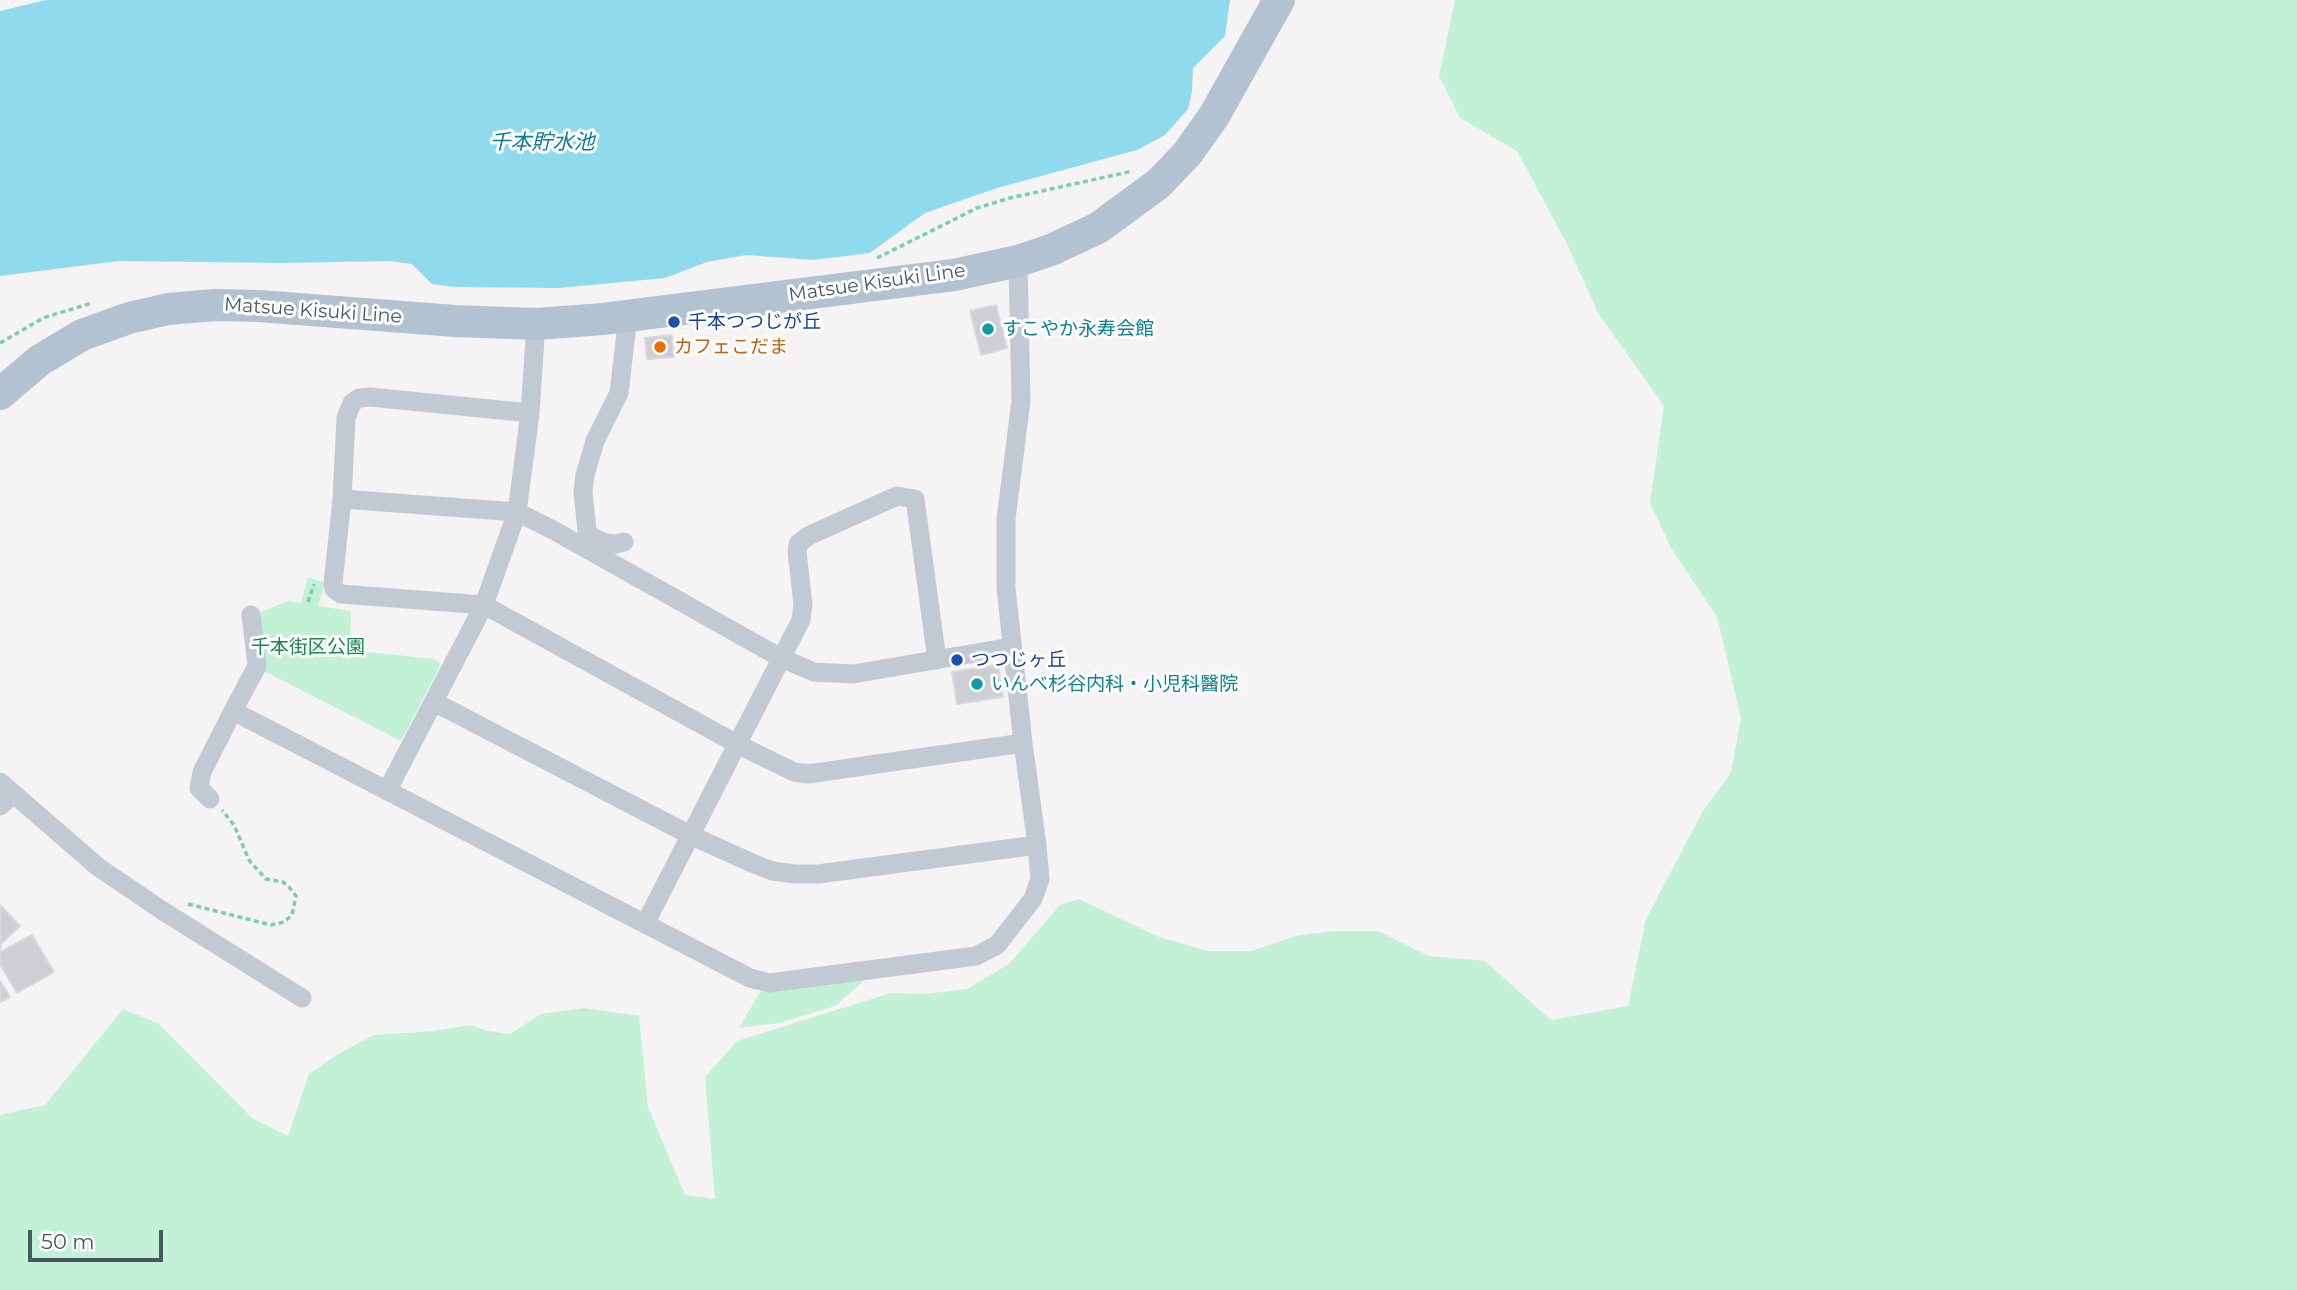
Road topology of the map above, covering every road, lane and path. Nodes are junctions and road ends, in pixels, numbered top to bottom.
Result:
1 (1279, 0) edge
2 (1142, 169) dead end
3 (1018, 261) junction
4 (869, 262) dead end
5 (97, 302) dead end
6 (628, 316) junction
7 (536, 324) junction
8 (0, 343) edge
9 (0, 394) edge
10 (530, 413) junction
11 (342, 499) junction
12 (517, 512) junction
13 (624, 541) dead end
14 (314, 581) dead end
15 (308, 602) dead end
16 (484, 605) junction
17 (251, 615) dead end
18 (1011, 647) junction
19 (781, 659) junction
20 (937, 660) junction
21 (434, 702) junction
22 (233, 711) junction
23 (1023, 743) junction
24 (737, 744) junction
25 (387, 791) junction
26 (4, 794) edge
27 (210, 799) joint
28 (690, 835) junction
29 (1037, 845) junction
30 (163, 911) junction
31 (646, 922) junction
32 (302, 998) dead end

1 - 3 main road, Matsue Kisuki Line
2 - 4 path
3 - 6 main road, Matsue Kisuki Line
3 - 18 street
5 - 8 path
6 - 7 main road, Matsue Kisuki Line
6 - 13 street
7 - 9 main road, Matsue Kisuki Line
7 - 10 street
10 - 11 street
10 - 12 street
11 - 12 street
11 - 16 street
12 - 16 street
12 - 19 street
14 - 15 path
16 - 21 street
16 - 24 street
17 - 22 street
18 - 20 street
18 - 23 street
19 - 20 street
19 - 20 street
19 - 24 street
21 - 25 street
21 - 28 street
22 - 25 street
22 - 27 street
23 - 24 street
23 - 29 street
24 - 28 street
25 - 31 street
26 - 30 street
27 - 30 path
28 - 29 street
28 - 31 street
29 - 31 street
30 - 32 street

